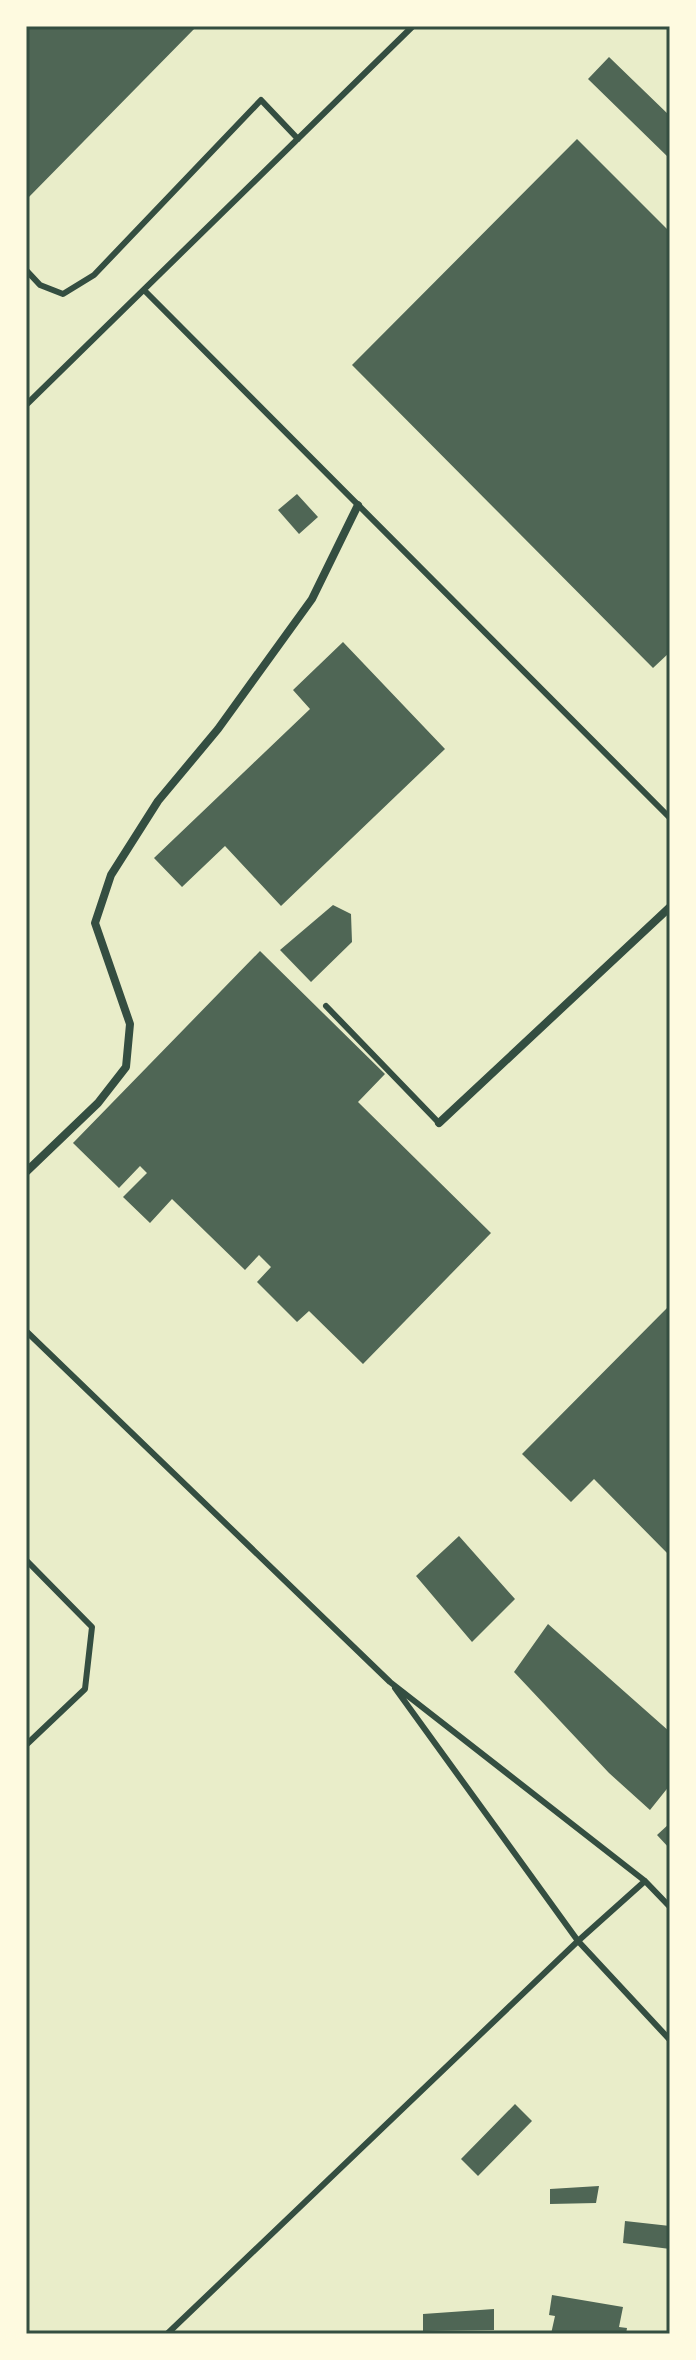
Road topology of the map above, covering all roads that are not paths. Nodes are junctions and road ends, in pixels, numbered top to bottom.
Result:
1 (413, 26) edge
2 (298, 139) junction
3 (26, 270) edge
4 (144, 290) junction
5 (26, 405) edge
6 (358, 505) junction
7 (670, 818) edge
8 (670, 907) edge
9 (326, 1006) dead end
10 (439, 1123) joint
11 (26, 1172) edge
12 (26, 1331) edge
13 (26, 1560) edge
14 (390, 1682) junction
15 (26, 1745) edge
16 (645, 1881) junction
17 (670, 1907) edge
18 (578, 1941) junction
19 (670, 2040) edge
20 (167, 2334) edge

1 - 2 lane
2 - 3 lane
2 - 4 lane
4 - 5 lane
4 - 6 lane
6 - 7 lane
6 - 11 street
8 - 10 street
9 - 10 lane
12 - 14 lane
13 - 15 lane
14 - 16 lane
14 - 18 lane
16 - 17 lane
16 - 18 lane
18 - 19 lane
18 - 20 lane

